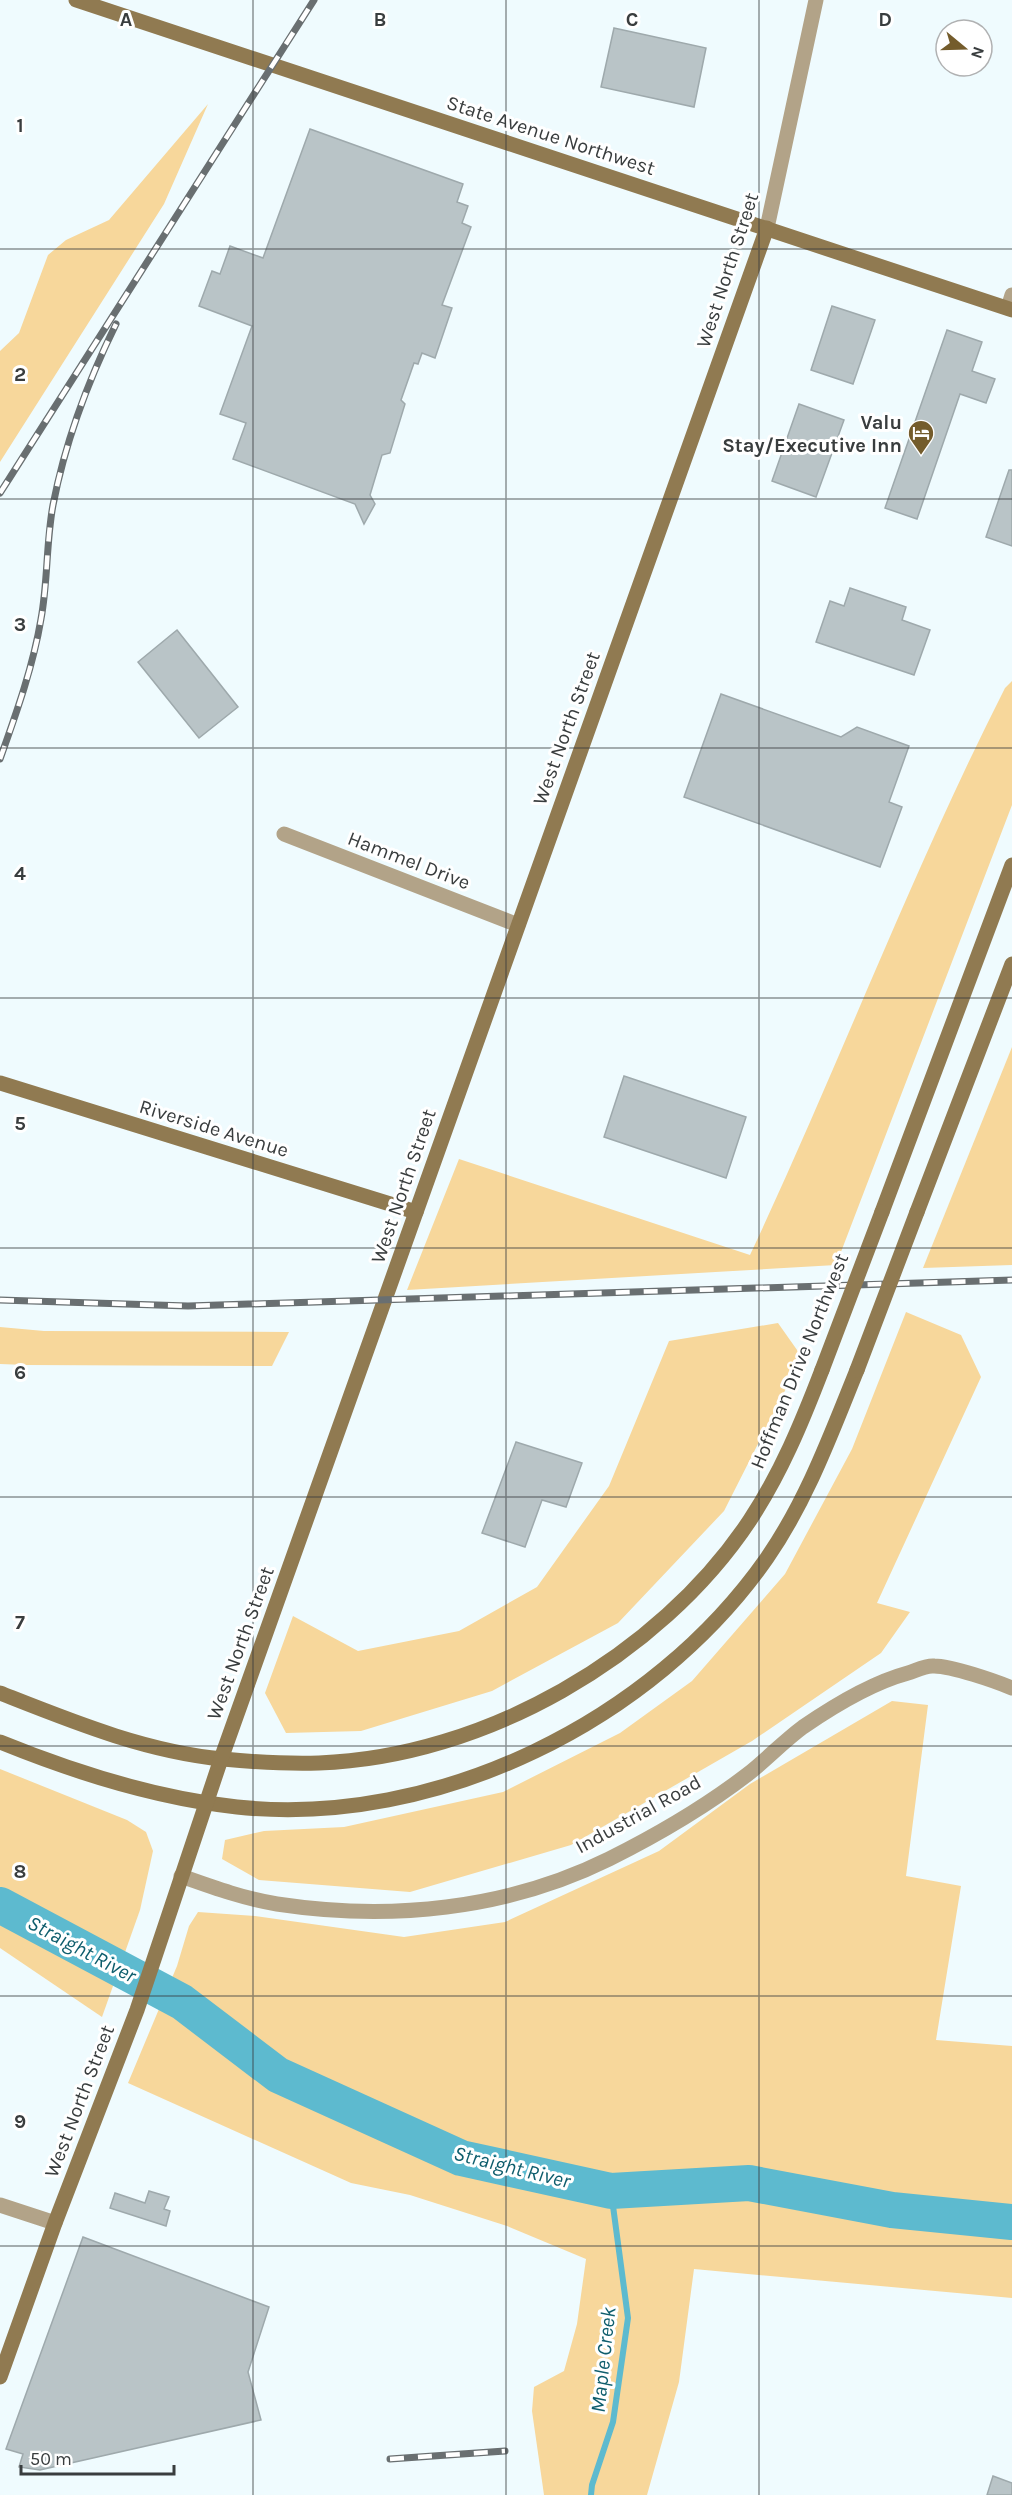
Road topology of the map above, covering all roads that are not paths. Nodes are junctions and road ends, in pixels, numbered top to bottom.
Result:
1 (76, 0) edge
2 (816, 0) edge
3 (767, 228) junction
4 (1011, 304) edge
5 (284, 834) dead end
6 (1012, 865) edge
7 (518, 925) junction
8 (1012, 964) edge
9 (0, 1083) edge
10 (416, 1212) junction
11 (1012, 1688) edge
12 (0, 1693) edge
13 (0, 1742) edge
14 (221, 1759) junction
15 (206, 1803) junction
16 (182, 1876) junction
17 (0, 2205) edge
18 (55, 2223) junction
19 (0, 2377) edge

1 - 3 street, State Avenue Northwest
2 - 3 street, West North Street
3 - 4 street, State Avenue Northwest
3 - 7 street, West North Street
5 - 7 street, Hammel Drive
6 - 14 street, Hoffman Drive Northwest, bridge
7 - 10 street, West North Street
8 - 15 street, bridge
9 - 10 street, Riverside Avenue
10 - 14 street, West North Street
11 - 16 street, Industrial Road
12 - 14 street, Hoffman Drive Northwest
13 - 15 street
14 - 15 street, West North Street
15 - 16 street, West North Street
16 - 18 street, West North Street
17 - 18 street
18 - 19 street, West North Street

